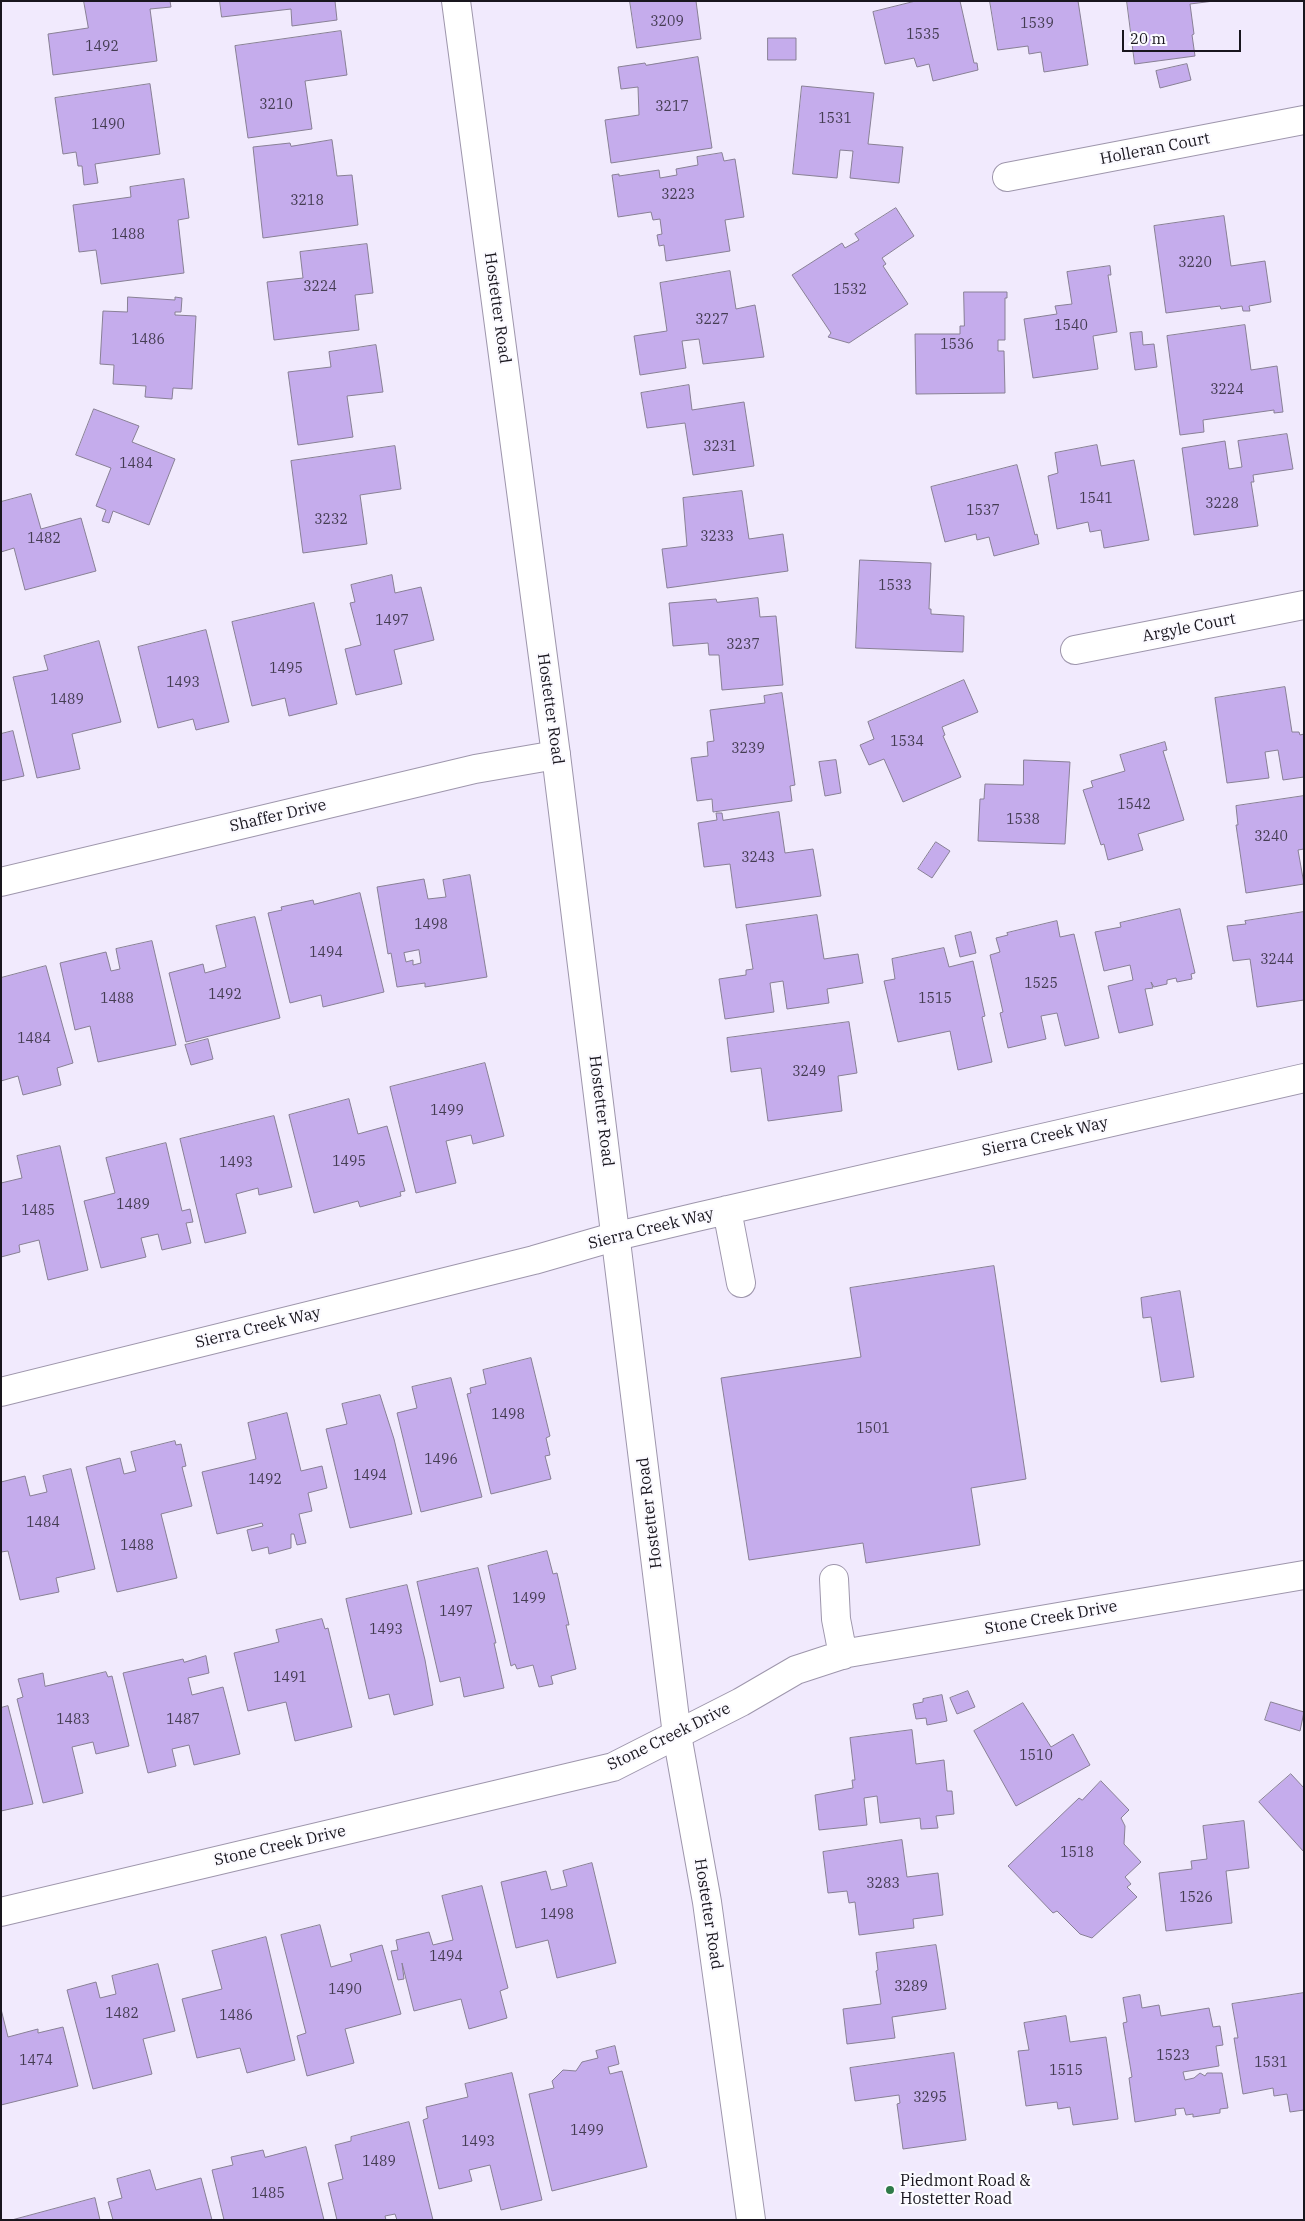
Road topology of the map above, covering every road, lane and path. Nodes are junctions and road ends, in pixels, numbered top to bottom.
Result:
1 (456, 1) edge
2 (1304, 120) edge
3 (1007, 178) dead end
4 (1304, 605) edge
5 (1075, 650) dead end
6 (556, 755) junction
7 (1, 882) edge
8 (1304, 1078) edge
9 (727, 1210) junction
10 (617, 1236) junction
11 (740, 1283) dead end
12 (1, 1392) edge
13 (1304, 1576) edge
14 (834, 1579) dead end
15 (843, 1655) junction
16 (677, 1735) junction
17 (1, 1912) edge
18 (751, 2220) edge

1 - 6 street, Hostetter Road
2 - 3 street, Holleran Court
4 - 5 street, Argyle Court
6 - 7 street, Shaffer Drive
6 - 10 street, Hostetter Road
8 - 9 street, Sierra Creek Way
9 - 10 street, Sierra Creek Way
9 - 11 street
10 - 12 street, Sierra Creek Way
10 - 16 street, Hostetter Road
13 - 15 street, Stone Creek Drive
14 - 15 street
15 - 16 street, Stone Creek Drive
16 - 17 street, Stone Creek Drive
16 - 18 street, Hostetter Road

